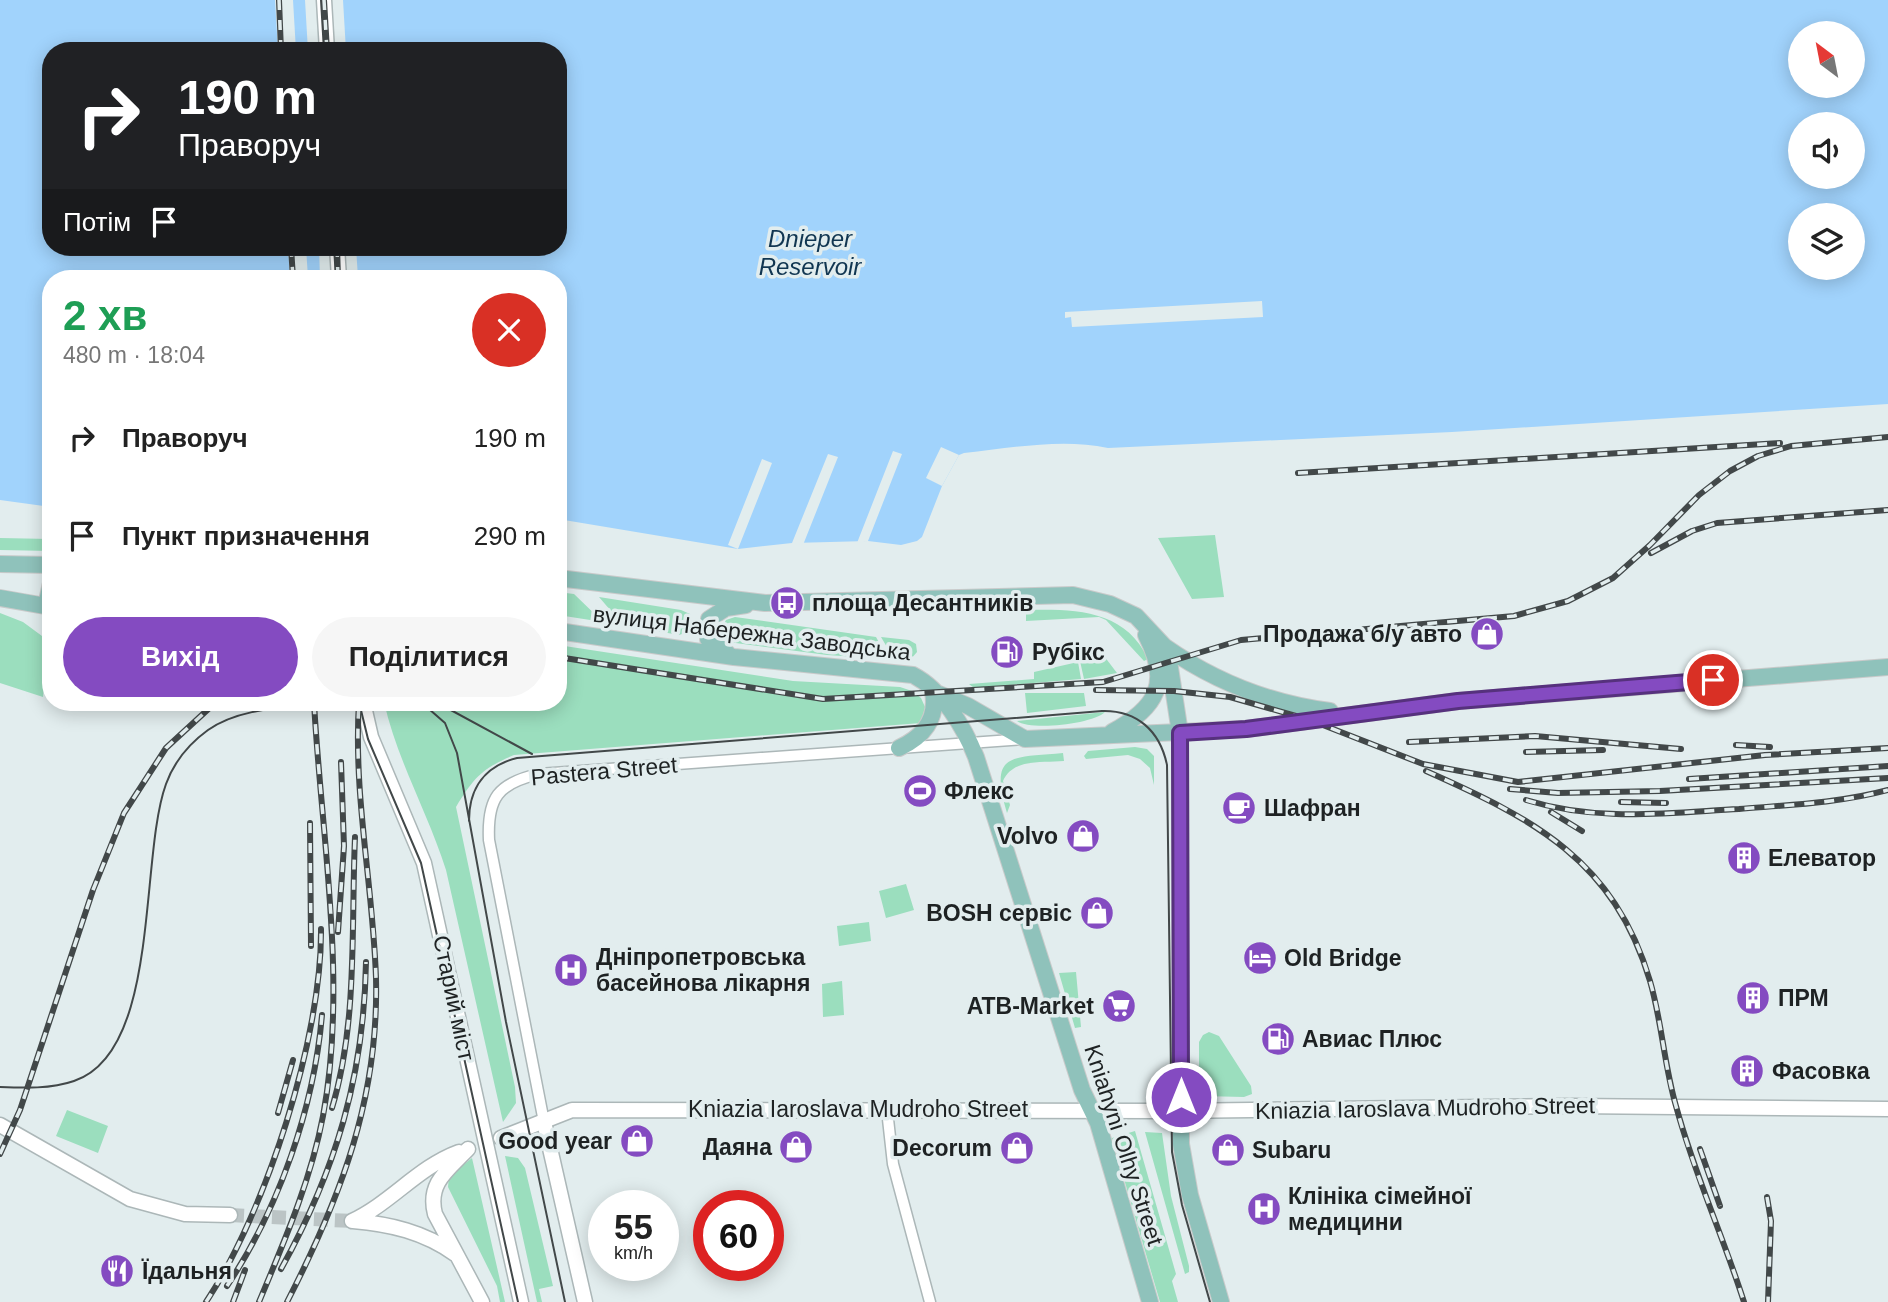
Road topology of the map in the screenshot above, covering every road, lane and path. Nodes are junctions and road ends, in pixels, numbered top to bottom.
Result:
1 (324, 0) edge
2 (326, 42) edge
3 (0, 564) edge
4 (42, 565) edge
5 (567, 579) edge
6 (0, 598) edge
7 (765, 603) junction
8 (42, 605) edge
9 (1136, 616) junction
10 (567, 632) edge
11 (1164, 646) junction
12 (734, 657) junction
13 (1888, 667) edge
14 (933, 692) junction
15 (366, 711) edge
16 (1347, 713) junction
17 (1110, 733) junction
18 (1180, 733) junction
19 (1025, 739) junction
20 (970, 743) junction
21 (899, 748) junction
22 (1091, 1109) junction
23 (1888, 1109) edge
24 (887, 1110) junction
25 (1181, 1111) junction
26 (544, 1122) junction
27 (0, 1125) edge
28 (501, 1139) dead end
29 (230, 1215) tunnel mouth
30 (457, 1255) junction
31 (482, 1302) edge
32 (521, 1302) edge
33 (585, 1302) edge
34 (930, 1302) edge
35 (1150, 1302) edge
36 (1222, 1302) edge

1 - 2 main road
3 - 4 main road
5 - 7 main road, вулиця Набережна Заводська
6 - 8 main road
7 - 9 main road, вулиця Набережна Заводська
7 - 12 main road
9 - 11 main road
9 - 17 main road
10 - 12 main road, вулиця Набережна Заводська
11 - 16 main road
11 - 18 main road, Kniahyni Olhy Street
12 - 14 main road, вулиця Набережна Заводська
13 - 16 main road
14 - 19 main road
14 - 20 main road, Kniahyni Olhy Street
14 - 21 main road
15 - 32 main road, Старий міст
16 - 18 main road
17 - 18 main road
17 - 19 main road
18 - 25 main road, Kniahyni Olhy Street
19 - 20 street, Pastera Street
20 - 21 street, Pastera Street
20 - 22 main road, Kniahyni Olhy Street
21 - 26 street, Pastera Street
22 - 24 main road, Kniazia Iaroslava Mudroho Street
22 - 25 main road, Kniazia Iaroslava Mudroho Street
22 - 35 main road, Kniahyni Olhy Street
23 - 25 main road, Kniazia Iaroslava Mudroho Street
24 - 26 main road, Kniazia Iaroslava Mudroho Street
24 - 34 street
25 - 36 main road, Kniahyni Olhy Street
26 - 28 main road, Kniazia Iaroslava Mudroho Street
26 - 33 main road, Pastera Street
27 - 29 main road
30 - 30 main road
30 - 31 main road

